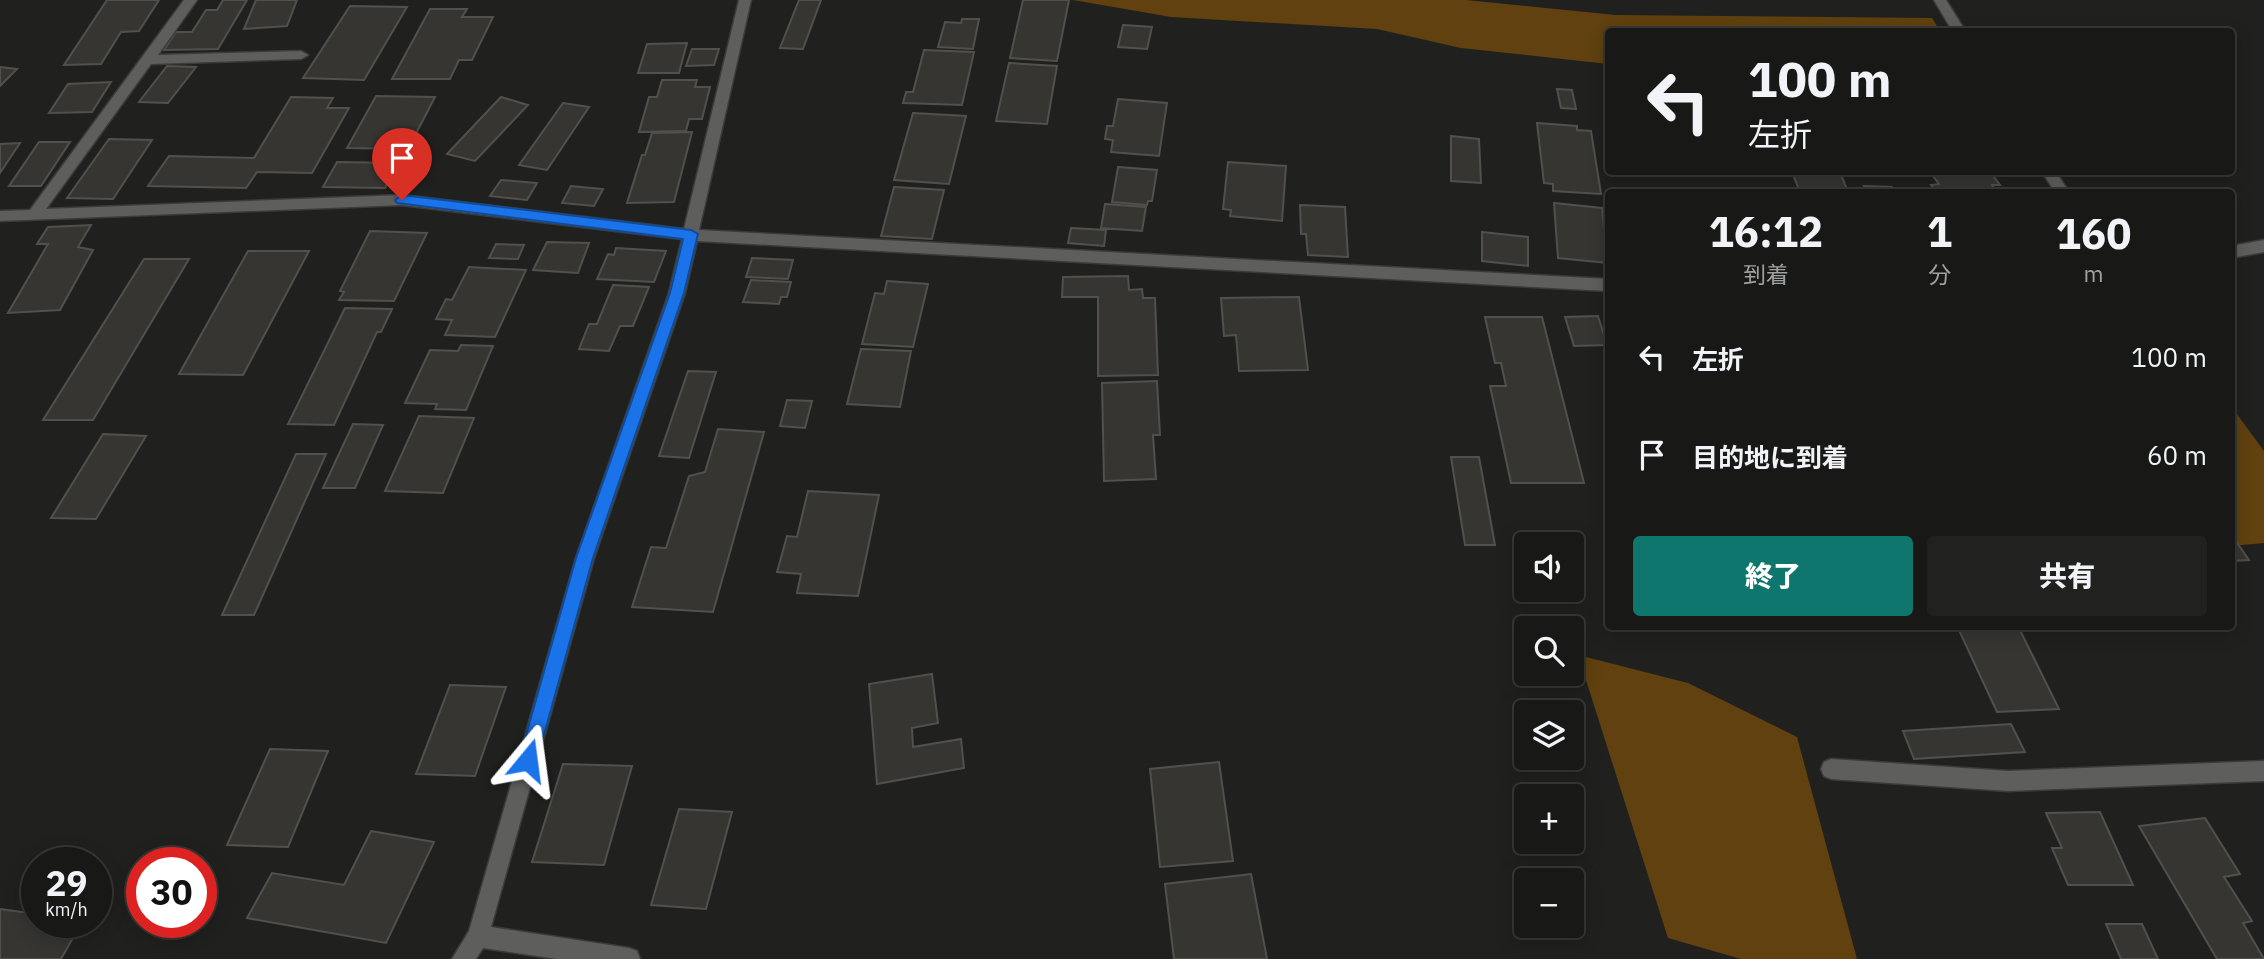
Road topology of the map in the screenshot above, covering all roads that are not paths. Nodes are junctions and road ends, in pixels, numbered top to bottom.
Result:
1 (191, 0) edge
2 (745, 0) edge
3 (1940, 0) edge
4 (1958, 28) edge
5 (301, 55) dead end
6 (147, 60) junction
7 (0, 216) edge
8 (33, 216) junction
9 (691, 234) junction
10 (2262, 248) edge
11 (2235, 251) edge
12 (1605, 285) edge
13 (1831, 769) dead end
14 (2264, 771) edge
15 (478, 936) junction
16 (463, 959) edge
17 (629, 959) edge

1 - 6 street
2 - 9 street
3 - 4 street
5 - 6 street
6 - 8 street
7 - 8 street
8 - 9 street
9 - 12 street
9 - 15 street
10 - 11 street
13 - 14 street
15 - 16 street
15 - 17 street

